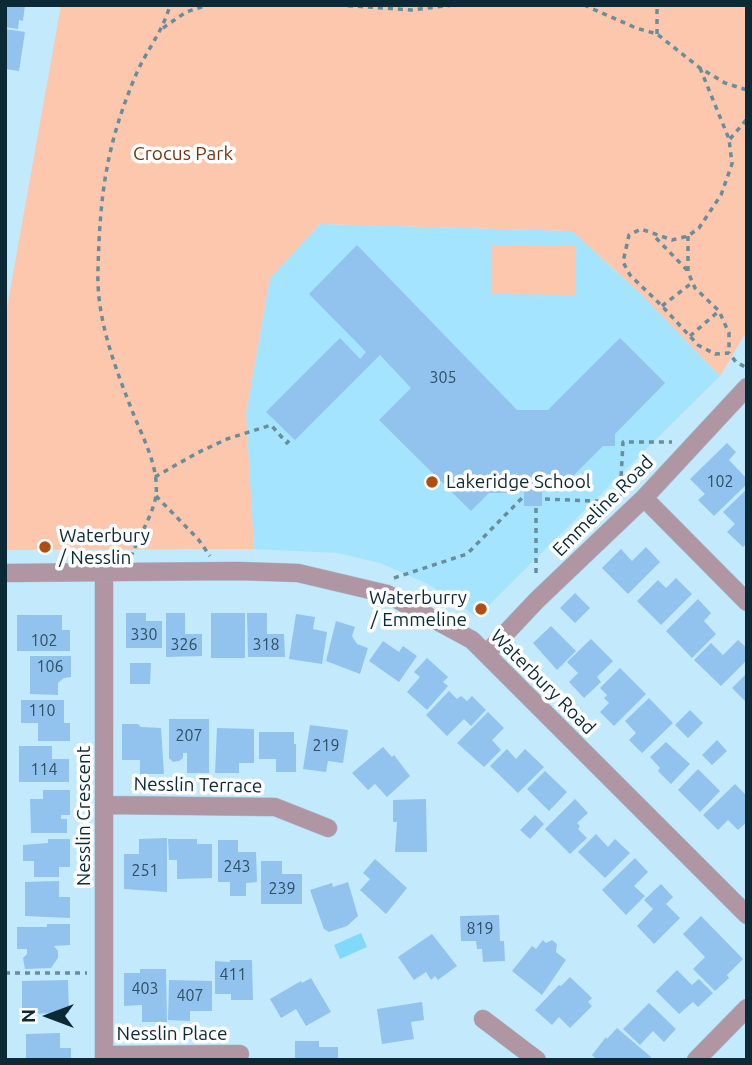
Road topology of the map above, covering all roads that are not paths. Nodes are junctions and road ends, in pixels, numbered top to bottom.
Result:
1 (747, 387) edge
2 (644, 498) junction
3 (5, 573) edge
4 (104, 573) junction
5 (747, 602) edge
6 (487, 653) junction
7 (105, 805) junction
8 (328, 828) dead end
9 (747, 915) edge
10 (747, 1008) edge
11 (483, 1020) dead end
12 (240, 1055) dead end
13 (104, 1057) edge
14 (537, 1060) edge
15 (696, 1060) edge

1 - 2 street, Emmeline Road
2 - 5 street
2 - 6 street, Emmeline Road
3 - 4 street, Waterbury Road
4 - 6 street, Waterbury Road
4 - 7 street, Nesslin Crescent
6 - 9 street, Waterbury Road
7 - 8 street, Nesslin Terrace
7 - 13 street, Nesslin Crescent
10 - 15 street
11 - 14 street
12 - 13 street, Nesslin Place

